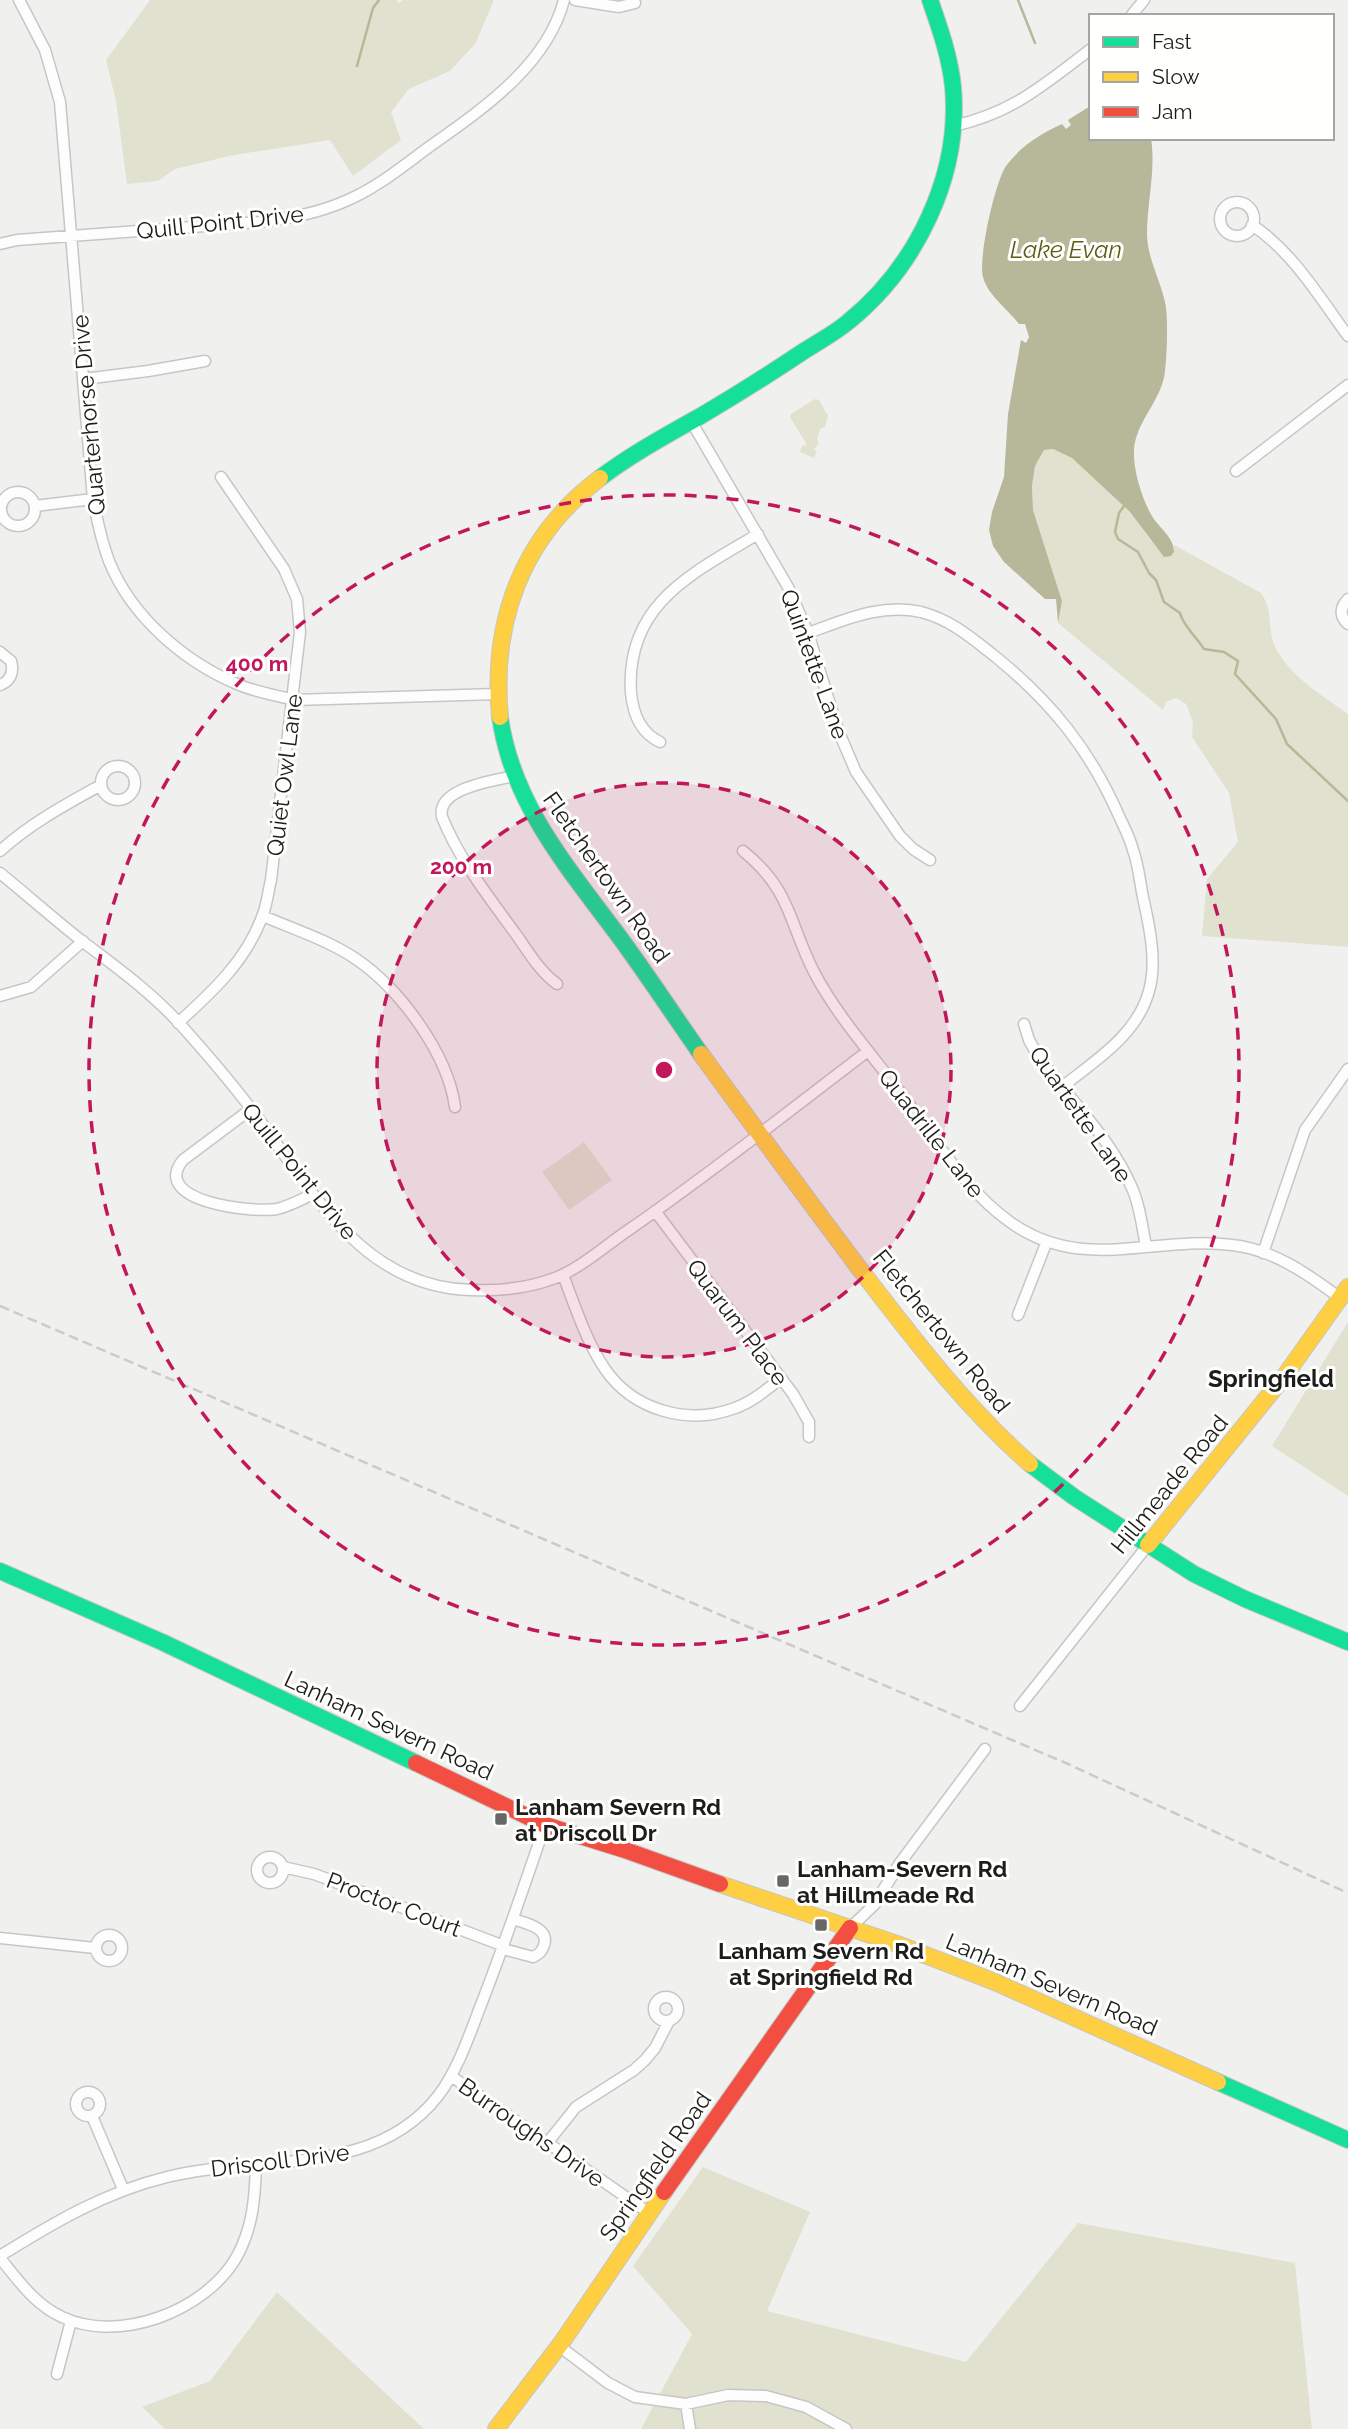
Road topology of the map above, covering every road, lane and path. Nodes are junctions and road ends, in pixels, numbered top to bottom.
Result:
1 (564, 0) edge
2 (575, 0) edge
3 (930, 0) edge
4 (1144, 0) edge
5 (23, 1) edge
6 (635, 3) dead end
7 (1133, 14) edge
8 (1089, 50) edge
9 (953, 127) junction
10 (1252, 225) dead end
11 (71, 236) junction
12 (0, 244) edge
13 (1348, 336) edge
14 (205, 361) dead end
15 (84, 379) junction
16 (1348, 385) edge
17 (691, 421) junction
18 (1236, 471) dead end
19 (221, 477) dead end
20 (93, 499) junction
21 (35, 506) dead end
22 (758, 534) junction
23 (1348, 599) edge
24 (1348, 624) edge
25 (808, 633) junction
26 (0, 652) edge
27 (0, 685) edge
28 (497, 694) junction
29 (294, 700) junction
30 (660, 742) dead end
31 (514, 776) junction
32 (101, 785) dead end
33 (0, 851) edge
34 (743, 851) dead end
35 (930, 860) dead end
36 (0, 873) edge
37 (263, 916) junction
38 (83, 941) junction
39 (557, 984) dead end
40 (0, 996) edge
41 (178, 1023) junction
42 (1024, 1024) dead end
43 (868, 1051) junction
44 (1348, 1069) edge
45 (1062, 1087) junction
46 (455, 1107) dead end
47 (251, 1108) junction
48 (758, 1135) junction
49 (313, 1194) junction
50 (655, 1211) junction
51 (1048, 1241) junction
52 (1146, 1246) junction
53 (1263, 1253) junction
54 (563, 1275) junction
55 (1344, 1292) edge
56 (1018, 1315) dead end
57 (780, 1379) junction
58 (809, 1437) dead end
59 (1148, 1545) junction
60 (0, 1571) edge
61 (1348, 1642) edge
62 (1020, 1706) dead end
63 (985, 1749) dead end
64 (545, 1825) junction
65 (283, 1867) dead end
66 (513, 1919) junction
67 (850, 1927) junction
68 (0, 1938) edge
69 (503, 1947) junction
70 (95, 1948) dead end
71 (668, 2021) dead end
72 (451, 2076) junction
73 (92, 2116) dead end
74 (1348, 2140) edge
75 (548, 2142) junction
76 (256, 2164) junction
77 (123, 2189) junction
78 (649, 2213) junction
79 (0, 2257) edge
80 (71, 2321) junction
81 (559, 2346) junction
82 (57, 2374) dead end
83 (686, 2404) junction
84 (495, 2429) edge
85 (690, 2429) edge
86 (846, 2429) edge

1 - 11 street, Quill Point Drive
2 - 6 street
3 - 9 street, Fletchertown Road
4 - 7 street
5 - 11 street, Quarterhorse Drive
8 - 9 street
9 - 17 street, Fletchertown Road
10 - 13 street
11 - 12 street, Quill Point Drive
11 - 15 street, Quarterhorse Drive
14 - 15 street
15 - 20 street, Quarterhorse Drive
16 - 18 street
17 - 22 street, Quintette Lane
17 - 28 street, Fletchertown Road
19 - 29 street, Quiet Owl Lane
20 - 21 street
20 - 29 street, Quarterhorse Drive
22 - 25 street, Quintette Lane
22 - 30 street
23 - 24 street
25 - 35 street, Quintette Lane
25 - 45 street
26 - 27 street
28 - 29 street, Quarterhorse Drive
28 - 31 street, Fletchertown Road
29 - 37 street, Quiet Owl Lane
31 - 39 street
31 - 48 street, Fletchertown Road
32 - 33 street
34 - 43 street, Quadrille Lane
36 - 38 street, Quill Point Drive
37 - 41 street, Quiet Owl Lane
37 - 46 street
38 - 40 street
38 - 41 street, Quill Point Drive
41 - 47 street, Quill Point Drive
42 - 45 street, Quartette Lane
43 - 48 street, Quill Point Drive
43 - 51 street, Quadrille Lane
44 - 53 street
45 - 52 street, Quartette Lane
47 - 49 street, Quill Point Drive
47 - 49 street
48 - 50 street, Quill Point Drive
48 - 59 street, Fletchertown Road
49 - 54 street, Quill Point Drive
50 - 54 street, Quill Point Drive
50 - 57 street, Quarum Place
51 - 52 street, Quadrille Lane
51 - 56 street
52 - 53 street, Quadrille Lane
53 - 55 street, Quadrille Lane
54 - 57 street
55 - 59 street, Hillmeade Road
57 - 58 street, Quarum Place
59 - 61 street, Fletchertown Road
59 - 62 street, Hillmeade Road
60 - 64 street, Lanham Severn Road
63 - 67 street
64 - 66 street, Driscoll Drive
64 - 67 street, Lanham Severn Road
65 - 69 street, Proctor Court
66 - 69 street, Driscoll Drive
66 - 69 street, Proctor Court
67 - 74 street, Lanham Severn Road
67 - 78 street, Springfield Road
68 - 70 street
69 - 72 street, Driscoll Drive
71 - 75 street
72 - 75 street, Burroughs Drive
72 - 76 street, Driscoll Drive
73 - 77 street
75 - 78 street, Burroughs Drive
76 - 77 street, Driscoll Drive
76 - 80 street
77 - 79 street, Driscoll Drive
78 - 81 street, Springfield Road
79 - 80 street
80 - 82 street
81 - 83 street
81 - 84 street, Springfield Road
83 - 85 street
83 - 86 street

